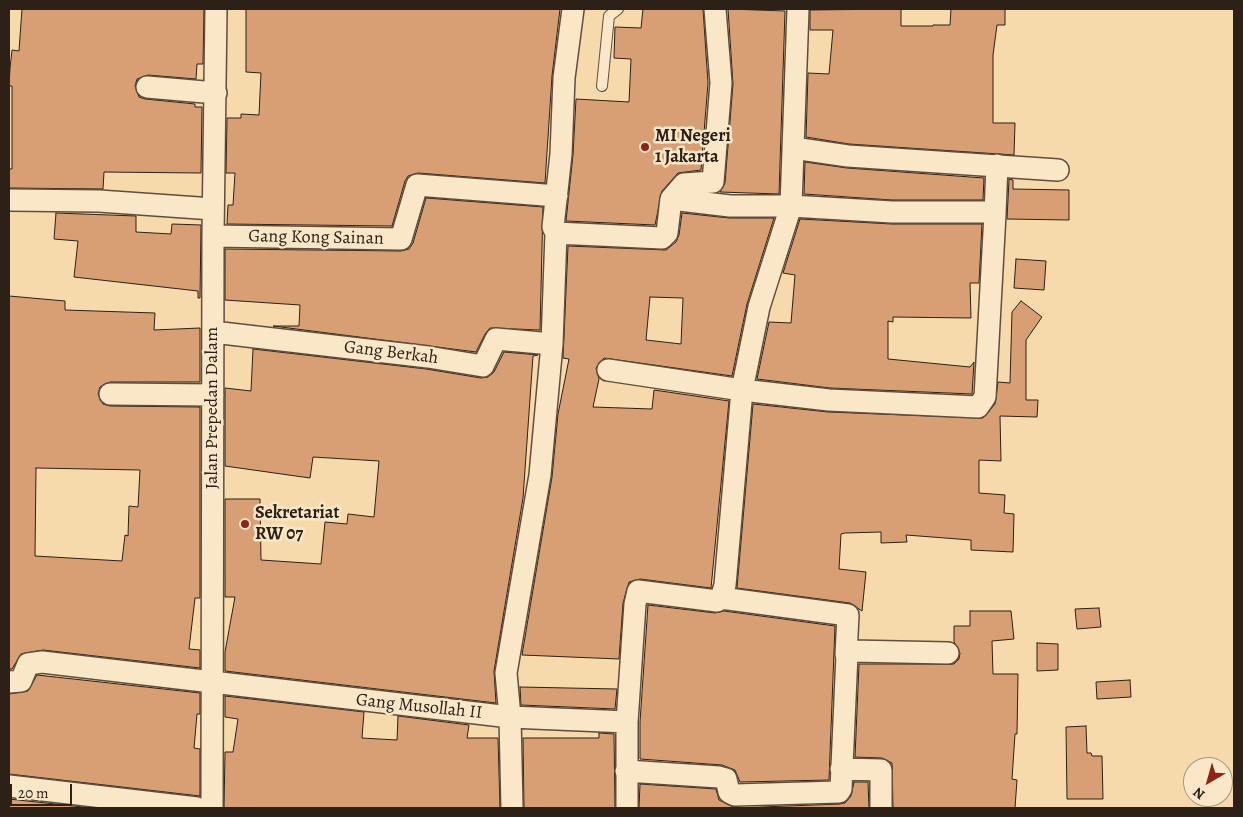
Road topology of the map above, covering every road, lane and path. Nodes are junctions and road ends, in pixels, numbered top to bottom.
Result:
1 (216, 9) edge
2 (573, 9) edge
3 (618, 9) edge
4 (715, 9) edge
5 (798, 9) edge
6 (602, 86) dead end
7 (147, 87) dead end
8 (216, 93) junction
9 (794, 148) junction
10 (997, 165) junction
11 (1058, 170) dead end
12 (557, 196) junction
13 (671, 199) junction
14 (9, 200) edge
15 (791, 206) junction
16 (213, 208) junction
17 (995, 214) junction
18 (556, 233) junction
19 (213, 236) junction
20 (213, 332) junction
21 (552, 344) junction
22 (608, 370) dead end
23 (742, 390) junction
24 (110, 394) dead end
25 (213, 395) junction
26 (721, 598) junction
27 (948, 653) dead end
28 (846, 655) junction
29 (212, 681) junction
30 (9, 682) edge
31 (510, 717) junction
32 (627, 722) junction
33 (841, 769) junction
34 (626, 771) junction
35 (9, 786) edge
36 (197, 808) edge
37 (212, 808) edge
38 (512, 808) edge
39 (627, 808) edge
40 (881, 808) edge

1 - 8 street, Jalan Prepedan Dalam
2 - 12 street
3 - 6 lane
4 - 13 street
5 - 9 street
7 - 8 street
8 - 16 street, Jalan Prepedan Dalam
9 - 10 street
9 - 15 street
10 - 11 street
10 - 17 street
12 - 18 street
12 - 19 street, Gang Kong Sainan
13 - 15 street
13 - 18 street
14 - 16 street
15 - 17 street
15 - 23 street
16 - 19 street, Jalan Prepedan Dalam
17 - 23 street
18 - 21 street
19 - 20 street, Jalan Prepedan Dalam
20 - 21 street, Gang Berkah
20 - 25 street, Jalan Prepedan Dalam
21 - 31 street
22 - 23 street
23 - 26 street
24 - 25 street
25 - 29 street, Jalan Prepedan Dalam
26 - 28 street
26 - 32 street
27 - 28 street
28 - 33 street
29 - 30 street, Gang Musollah II
29 - 31 street, Gang Musollah II
29 - 37 street, Jalan Prepedan Dalam
31 - 32 street, Gang Musollah II
31 - 38 street
32 - 34 street
33 - 34 street
33 - 40 street
34 - 39 street
35 - 36 street

